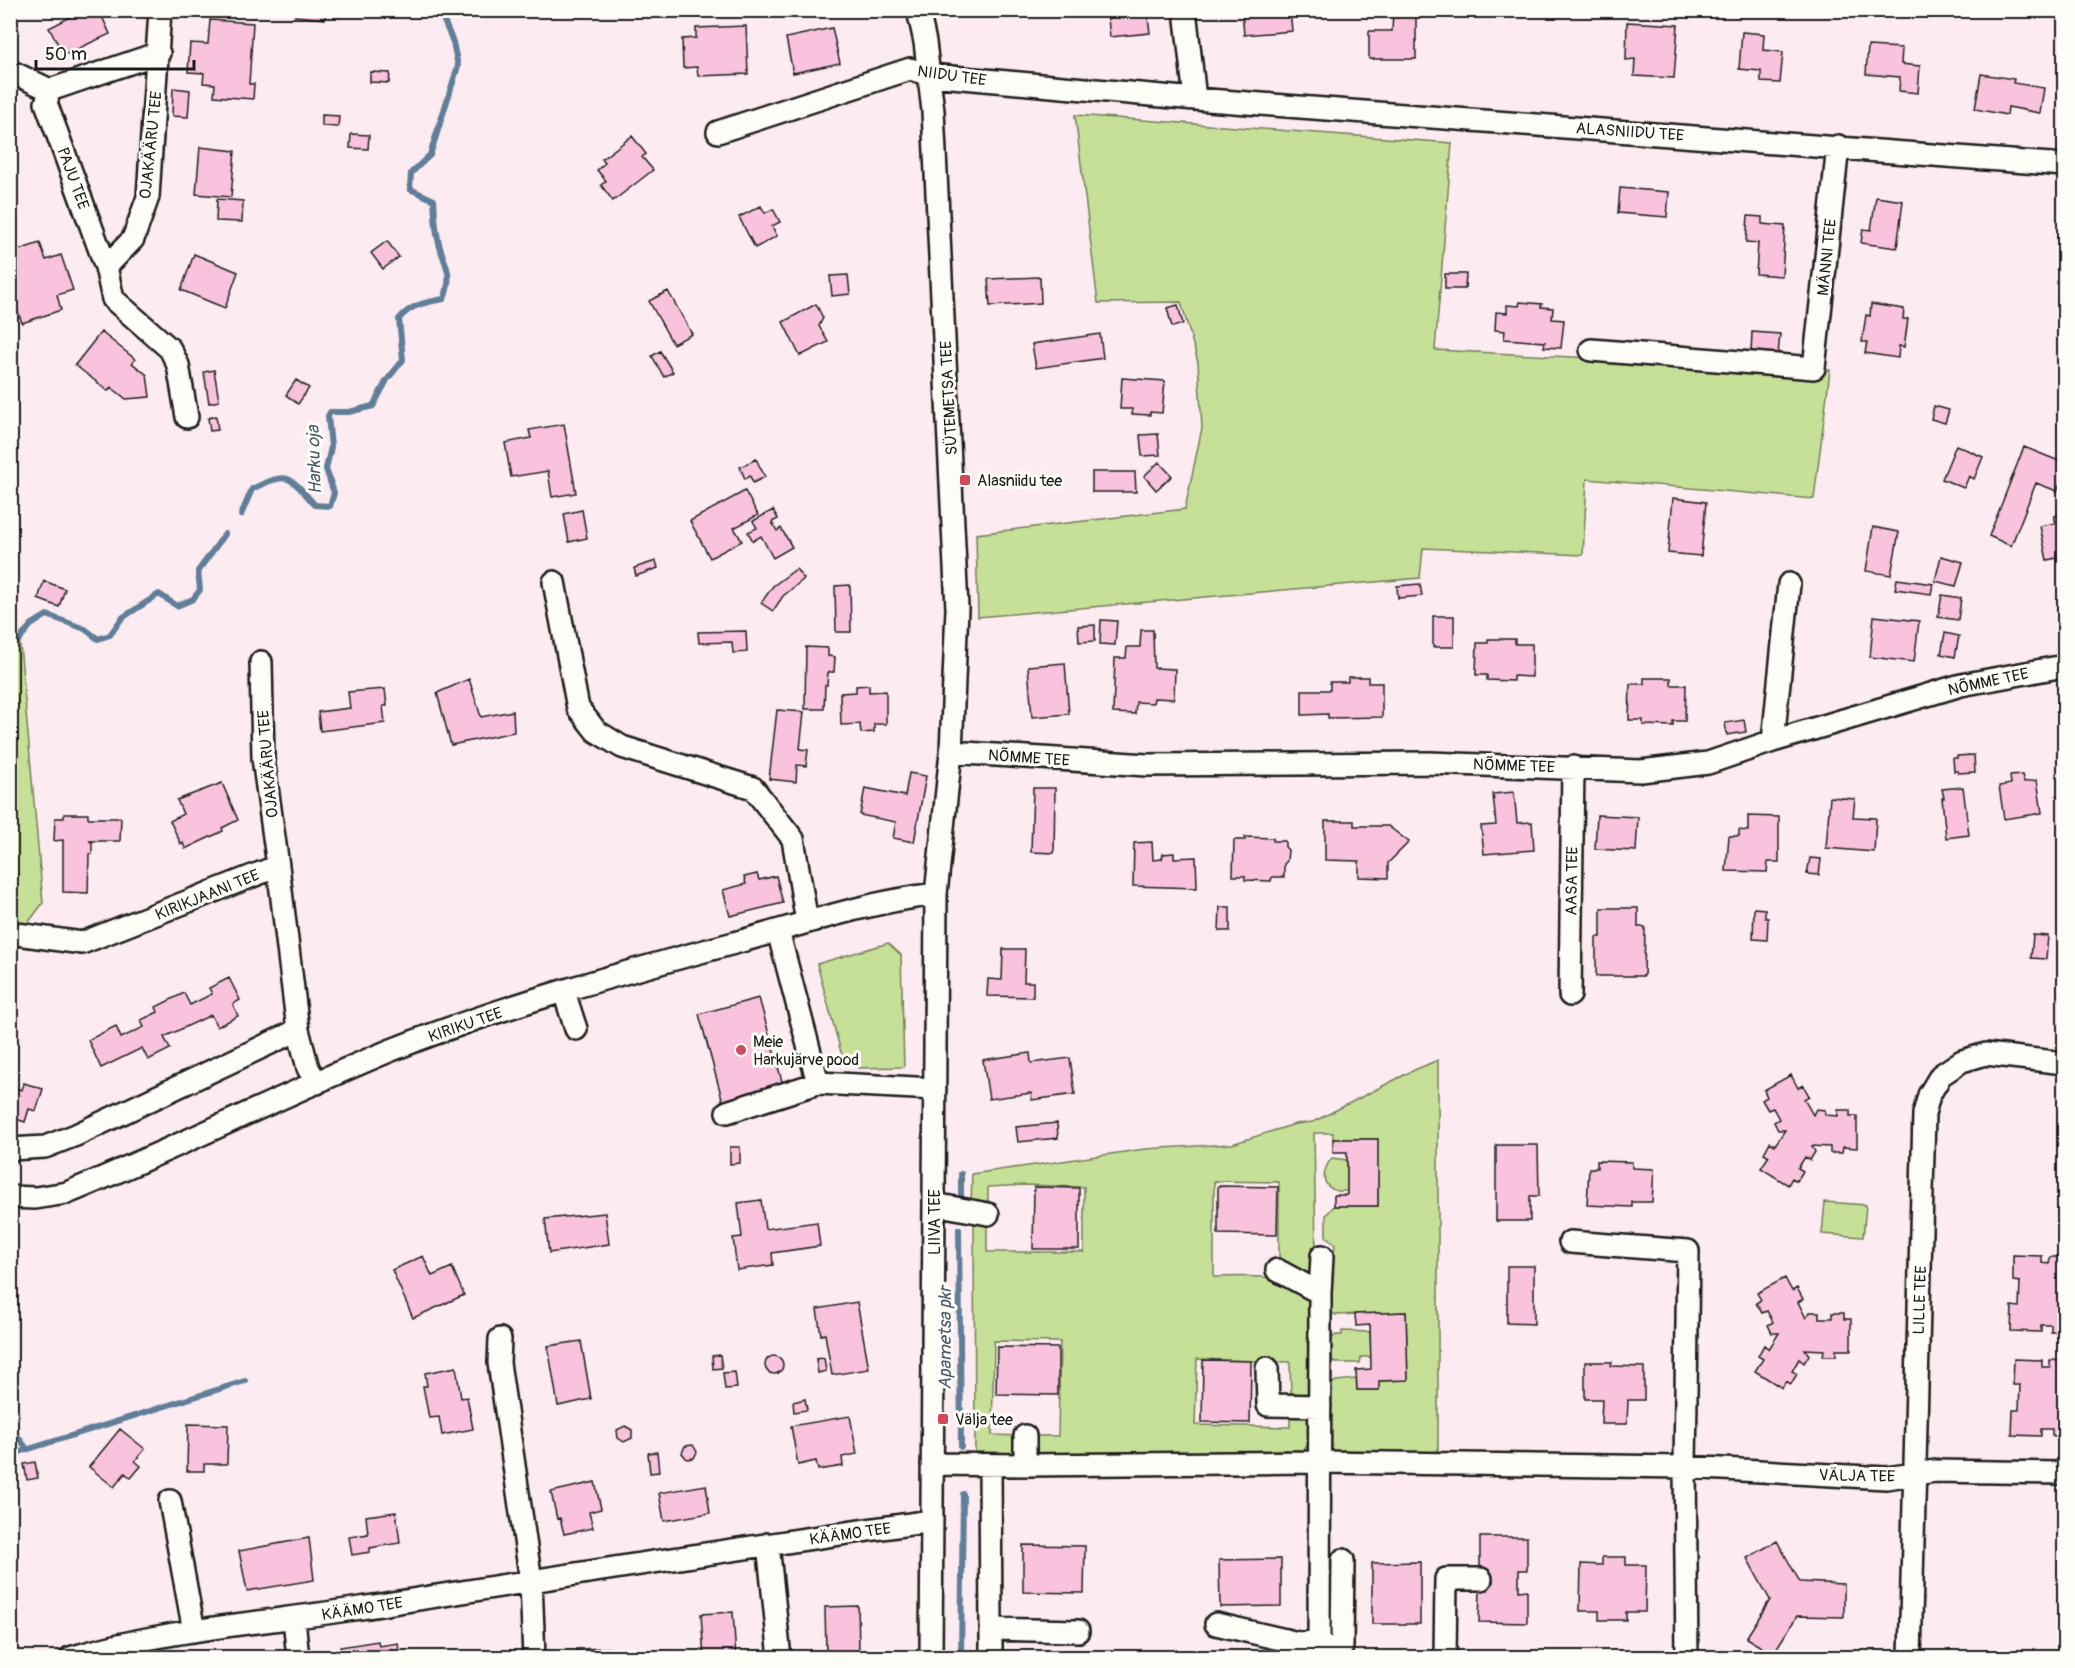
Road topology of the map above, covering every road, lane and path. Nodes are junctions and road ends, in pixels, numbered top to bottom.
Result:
1 (160, 10) edge
2 (918, 10) edge
3 (1185, 10) edge
4 (159, 53) junction
5 (10, 71) edge
6 (930, 75) junction
7 (50, 90) junction
8 (1195, 99) junction
9 (718, 132) dead end
10 (1838, 147) junction
11 (2064, 165) edge
12 (106, 267) junction
13 (1591, 350) dead end
14 (187, 417) dead end
15 (554, 582) dead end
16 (1789, 584) dead end
17 (261, 662) dead end
18 (2064, 666) edge
19 (1773, 741) junction
20 (951, 752) junction
21 (1573, 767) junction
22 (278, 866) junction
23 (936, 894) junction
24 (807, 922) junction
25 (778, 931) junction
26 (10, 933) edge
27 (564, 992) junction
28 (1570, 994) dead end
29 (576, 1029) dead end
30 (298, 1030) junction
31 (2064, 1063) edge
32 (317, 1083) junction
33 (818, 1083) junction
34 (935, 1089) junction
35 (727, 1112) dead end
36 (10, 1149) edge
37 (10, 1197) edge
38 (934, 1204) junction
39 (988, 1214) dead end
40 (1570, 1242) dead end
41 (1322, 1256) dead end
42 (1277, 1270) dead end
43 (1320, 1293) junction
44 (500, 1339) dead end
45 (1267, 1368) dead end
46 (1320, 1406) junction
47 (1025, 1436) dead end
48 (1319, 1462) junction
49 (932, 1464) junction
50 (990, 1465) junction
51 (1025, 1465) junction
52 (1685, 1467) junction
53 (2064, 1473) edge
54 (1913, 1474) junction
55 (170, 1501) dead end
56 (932, 1521) junction
57 (768, 1544) junction
58 (1343, 1560) dead end
59 (1481, 1579) dead end
60 (531, 1581) junction
61 (294, 1619) junction
62 (1216, 1624) dead end
63 (992, 1629) junction
64 (194, 1631) junction
65 (1078, 1631) dead end
66 (1319, 1649) edge
67 (70, 1658) edge
68 (298, 1658) edge
69 (534, 1658) edge
70 (780, 1658) edge
71 (931, 1658) edge
72 (991, 1658) edge
73 (1445, 1658) edge
74 (1687, 1658) edge
75 (1910, 1658) edge

1 - 4 street, OJAKÄÄRU TEE
2 - 6 street, SÜTEMETSA TEE
3 - 8 street
4 - 7 street
4 - 12 street, OJAKÄÄRU TEE
5 - 7 street
6 - 8 street, NIIDU TEE
6 - 9 street, NIIDU TEE
6 - 20 street, SÜTEMETSA TEE
7 - 12 street, PAJU TEE
8 - 10 street, ALASNIIDU TEE
10 - 11 street, ALASNIIDU TEE
10 - 13 street, MÄNNI TEE
12 - 14 street
15 - 24 street
16 - 19 street
17 - 22 street, OJAKÄÄRU TEE
18 - 19 street, NÕMME TEE
19 - 21 street, NÕMME TEE
20 - 21 street, NÕMME TEE
20 - 23 street, SÜTEMETSA TEE
21 - 28 street, AASA TEE
22 - 26 street, KIRIKJAANI TEE
22 - 30 street, KIRIKJAANI TEE
23 - 24 street, KIRIKU TEE
23 - 34 street, LIIVA TEE
24 - 25 street, KIRIKU TEE
25 - 27 street, KIRIKU TEE
25 - 33 street
27 - 29 street
27 - 32 street, KIRIKU TEE
30 - 32 street, KIRIKJAANI TEE
30 - 36 street
31 - 54 street, LILLE TEE
32 - 37 street, KIRIKU TEE
33 - 34 street
33 - 35 street
34 - 38 street, LIIVA TEE
38 - 39 street
38 - 49 street, LIIVA TEE
40 - 52 street
41 - 43 street
42 - 43 street
43 - 46 street
44 - 60 street
45 - 46 street
46 - 48 street
47 - 51 street
48 - 51 street, VÄLJA TEE
48 - 52 street, VÄLJA TEE
48 - 66 street
49 - 50 street, VÄLJA TEE
49 - 56 street, LIIVA TEE
50 - 51 street, VÄLJA TEE
50 - 63 street
52 - 54 street, VÄLJA TEE
52 - 74 street
53 - 54 street, VÄLJA TEE
54 - 75 street, LILLE TEE
55 - 64 street
56 - 57 street, KÄÄMO TEE
56 - 71 street, LIIVA TEE
57 - 60 street, KÄÄMO TEE
57 - 70 street
58 - 66 street
59 - 73 street
60 - 61 street, KÄÄMO TEE
60 - 69 street
61 - 64 street, KÄÄMO TEE
61 - 68 street
62 - 66 street
63 - 65 street
63 - 72 street
64 - 67 street, KÄÄMO TEE

